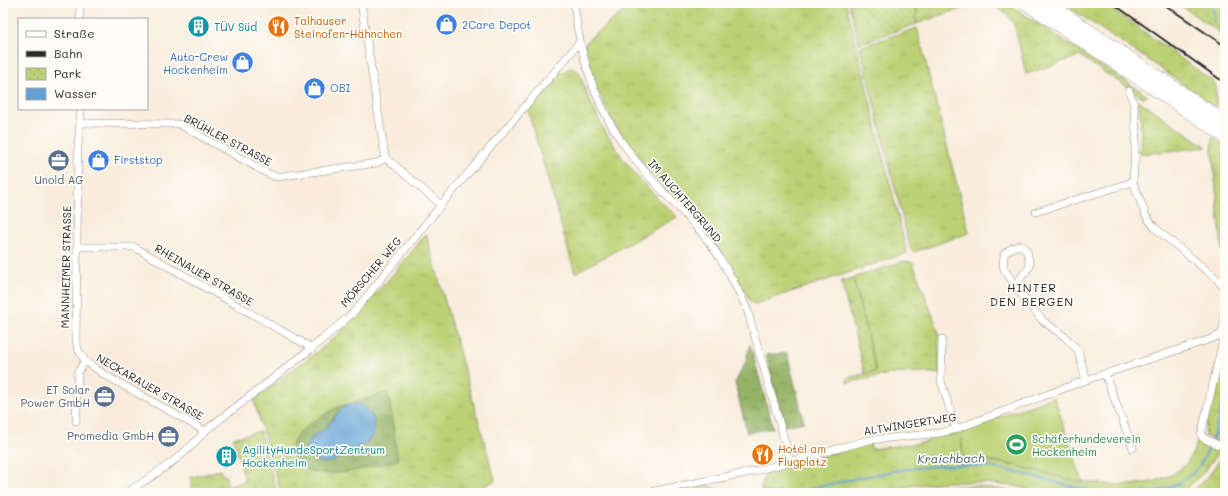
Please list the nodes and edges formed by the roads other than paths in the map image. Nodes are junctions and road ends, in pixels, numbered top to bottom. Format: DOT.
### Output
graph roads {
  1 [pos="80,3"];
  2 [pos="361,3"];
  3 [pos="574,3"];
  4 [pos="1026,3"];
  5 [pos="1047,3"];
  6 [pos="80,18"];
  7 [pos="579,43"];
  8 [pos="1129,91"];
  9 [pos="80,110"];
  10 [pos="81,123"];
  11 [pos="1221,127"];
  12 [pos="386,158"];
  13 [pos="1133,182"];
  14 [pos="441,205"];
  15 [pos="1036,212"];
  16 [pos="78,247"];
  17 [pos="1225,289"];
  18 [pos="1018,290"];
  19 [pos="1225,318"];
  20 [pos="1223,334"];
  21 [pos="942,339"];
  22 [pos="312,348"];
  23 [pos="85,362"];
  24 [pos="1105,374"];
  25 [pos="1086,380"];
  26 [pos="76,421"];
  27 [pos="956,429"];
  28 [pos="205,431"];
  29 [pos="1223,447"];
  30 [pos="1133,448"];
  31 [pos="791,462"];
  32 [pos="126,493"];
  33 [pos="644,493"];
  1 -- 6 [label="street"];
  2 -- 12 [label="street"];
  3 -- 7 [label="street, IM AUCHTERGRUND"];
  4 -- 11 [label="highway"];
  5 -- 11 [label="highway"];
  7 -- 14 [label="street, MÖRSCHER WEG"];
  7 -- 31 [label="street, IM AUCHTERGRUND"];
  8 -- 13 [label="street"];
  9 -- 10 [label="street, MANNHEIMER STRASSE"];
  10 -- 12 [label="street, BRÜHLER STRASSE"];
  10 -- 16 [label="street, MANNHEIMER STRASSE"];
  12 -- 14 [label="street"];
  13 -- 15 [label="street"];
  13 -- 17 [label="street"];
  14 -- 22 [label="street, MÖRSCHER WEG"];
  16 -- 22 [label="street, RHEINAUER STRASSE"];
  16 -- 23 [label="street, MANNHEIMER STRASSE"];
  18 -- 18 [label="street"];
  18 -- 25 [label="street"];
  19 -- 20 [label="street"];
  20 -- 24 [label="street, ALTWINGERTWEG"];
  20 -- 29 [label="street"];
  21 -- 27 [label="street"];
  22 -- 28 [label="street, MÖRSCHER WEG"];
  23 -- 26 [label="street"];
  23 -- 28 [label="street, NECKARAUER STRASSE"];
  24 -- 25 [label="street, ALTWINGERTWEG"];
  24 -- 30 [label="street"];
  25 -- 27 [label="street, ALTWINGERTWEG"];
  27 -- 31 [label="street, ALTWINGERTWEG"];
  28 -- 32 [label="street, MÖRSCHER WEG"];
  31 -- 33 [label="street, ALTWINGERTWEG"];
}
